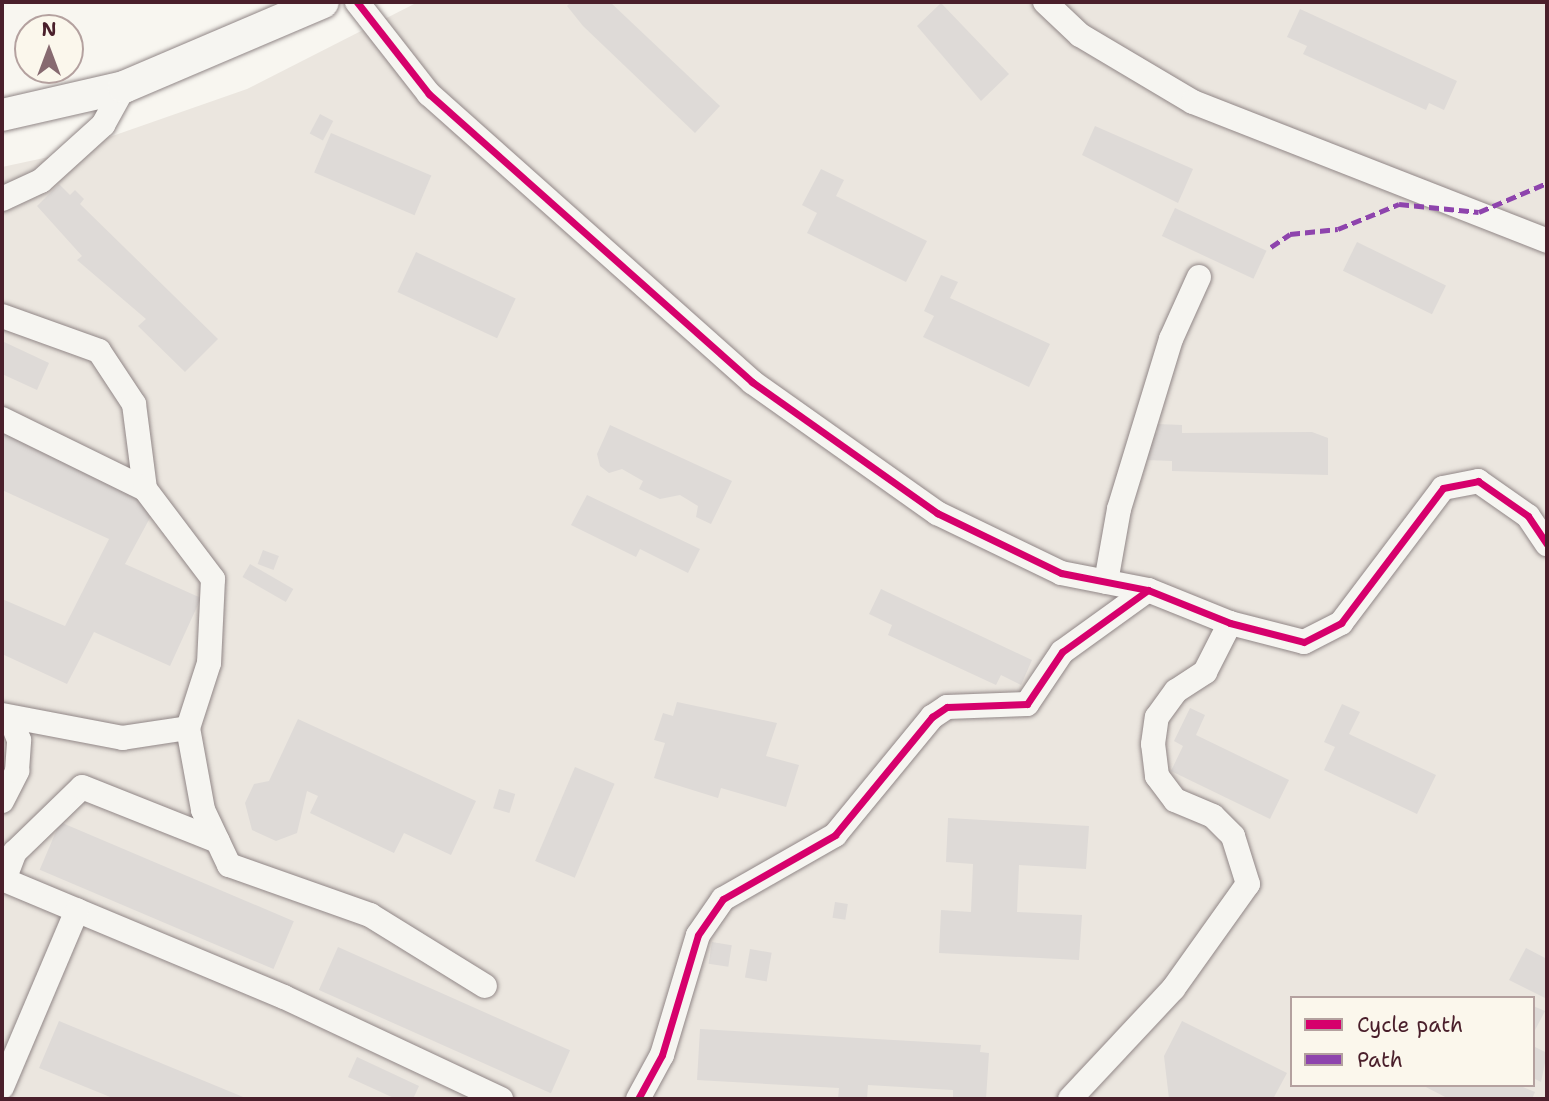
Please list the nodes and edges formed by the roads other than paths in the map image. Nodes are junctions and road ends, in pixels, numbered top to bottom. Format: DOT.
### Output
graph roads {
  1 [pos="357,2"];
  2 [pos="1045,2"];
  3 [pos="313,4"];
  4 [pos="124,87"];
  5 [pos="2,115"];
  6 [pos="2,199"];
  7 [pos="1547,241"];
  8 [pos="1199,277"];
  9 [pos="2,316"];
  10 [pos="2,419"];
  11 [pos="145,489"];
  12 [pos="1547,544"];
  13 [pos="1106,582"];
  14 [pos="1148,590"];
  15 [pos="1230,623"];
  16 [pos="6,716"];
  17 [pos="188,728"];
  18 [pos="2,801"];
  19 [pos="218,841"];
  20 [pos="3,879"];
  21 [pos="78,910"];
  22 [pos="485,986"];
  23 [pos="2,1087"];
  24 [pos="474,1094"];
  25 [pos="501,1099"];
  26 [pos="638,1099"];
  27 [pos="1070,1099"];
  1 -- 13 [label="street"];
  2 -- 7 [label="street"];
  3 -- 4 [label="street"];
  4 -- 5 [label="street"];
  4 -- 6 [label="street"];
  8 -- 13 [label="street"];
  9 -- 11 [label="street"];
  10 -- 11 [label="street"];
  11 -- 17 [label="street"];
  12 -- 15 [label="street"];
  13 -- 14 [label="street"];
  14 -- 15 [label="street"];
  14 -- 26 [label="street"];
  15 -- 27 [label="street"];
  16 -- 17 [label="street"];
  16 -- 18 [label="street"];
  17 -- 19 [label="street"];
  19 -- 20 [label="street"];
  19 -- 22 [label="street"];
  20 -- 21 [label="street"];
  21 -- 23 [label="street"];
  21 -- 24 [label="street"];
  24 -- 25 [label="street"];
}
